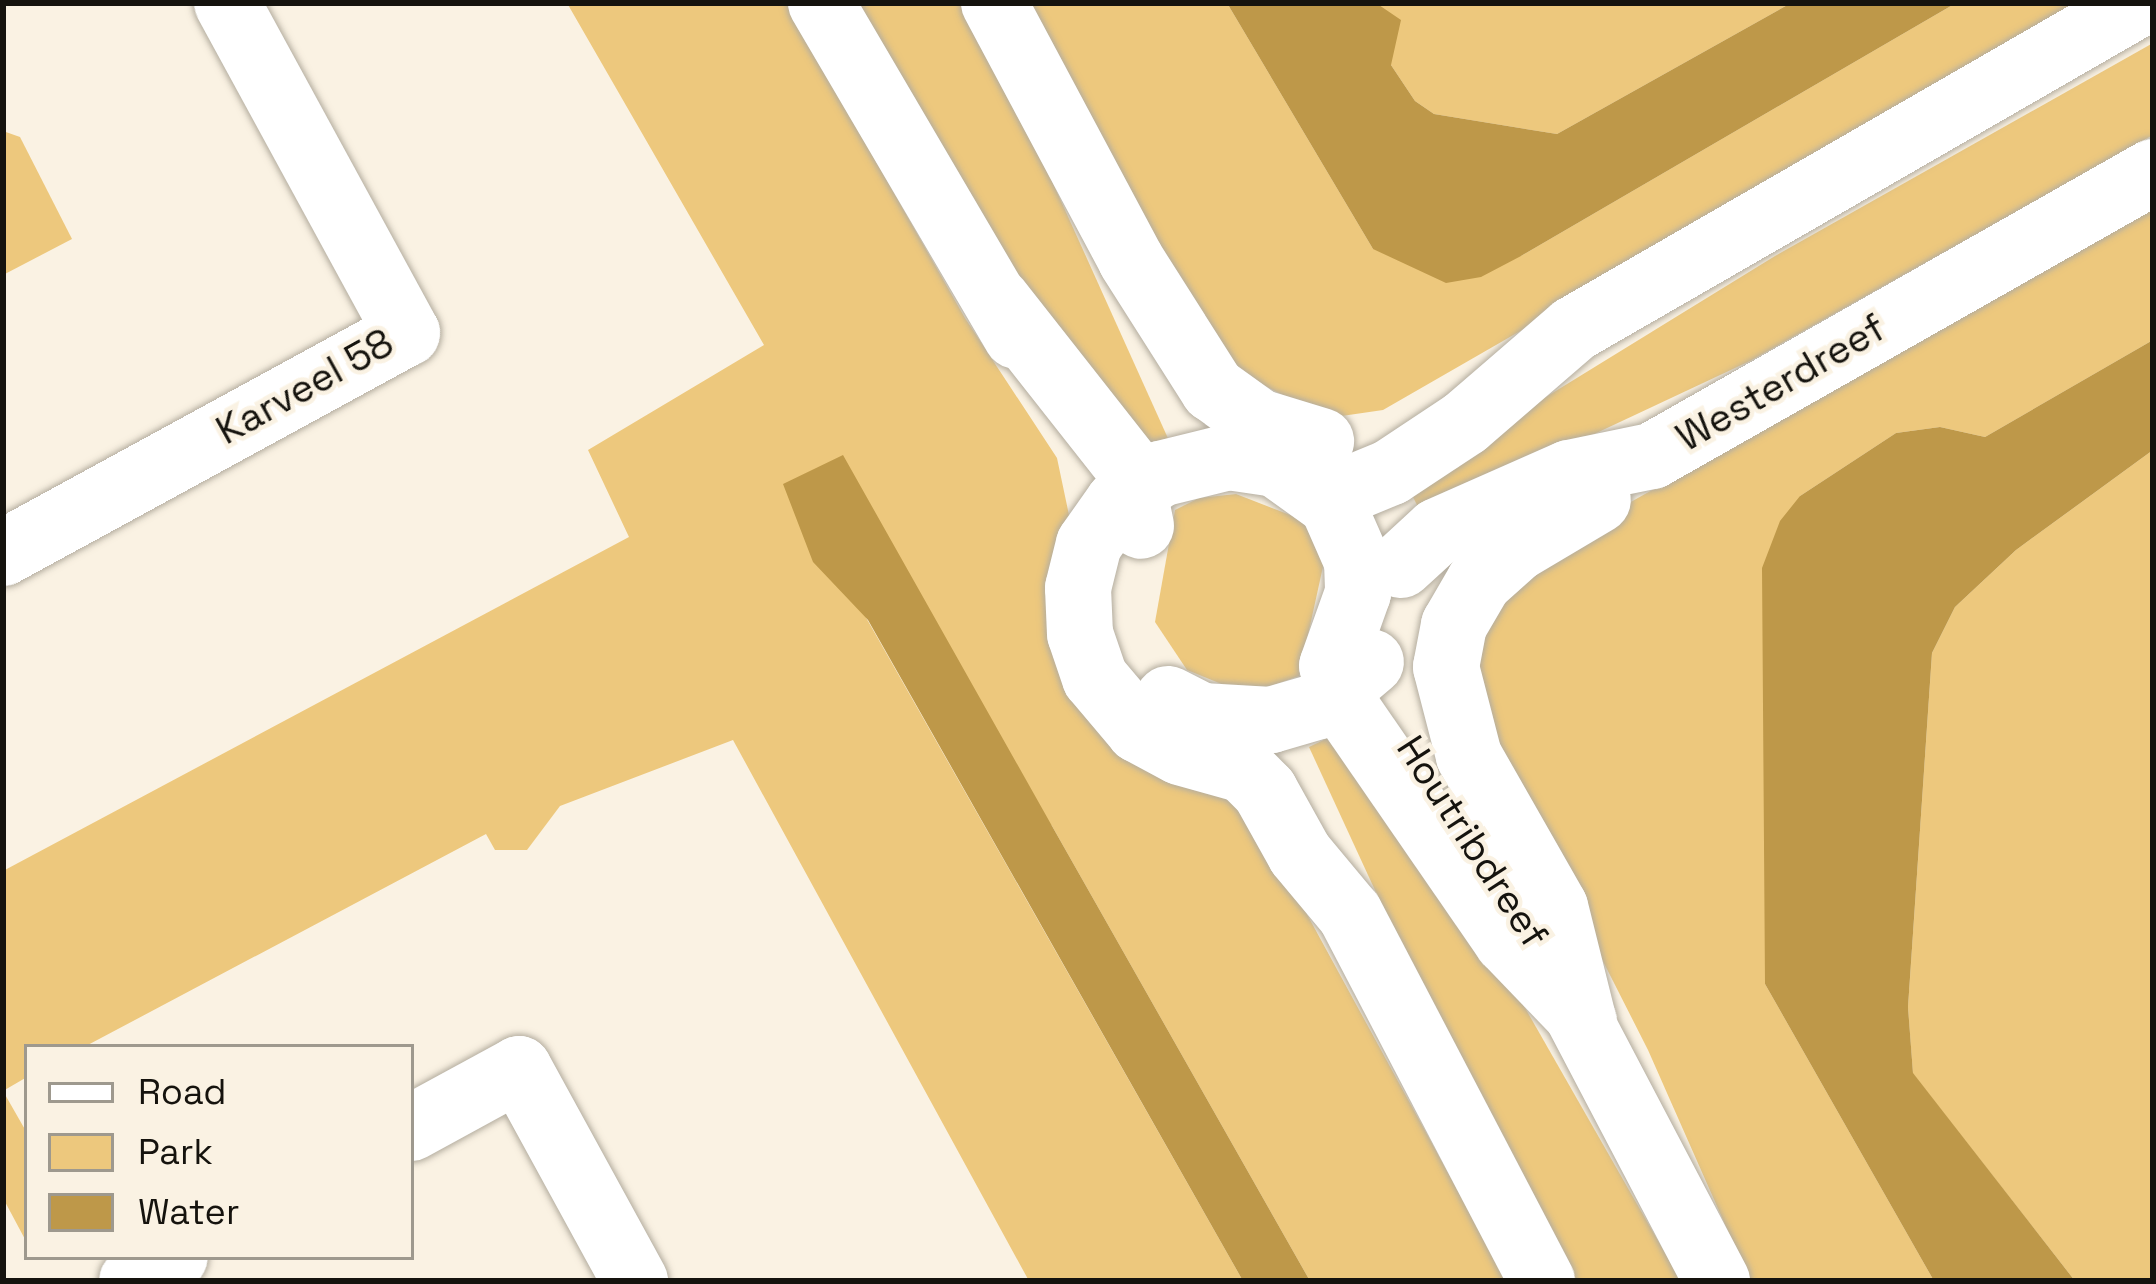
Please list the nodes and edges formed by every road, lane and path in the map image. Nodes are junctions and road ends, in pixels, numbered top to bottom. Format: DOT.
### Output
graph roads {
  1 [pos="227,3"];
  2 [pos="821,3"];
  3 [pos="994,3"];
  4 [pos="2140,3"];
  5 [pos="2153,172"];
  6 [pos="1244,440"];
  7 [pos="1652,456"];
  8 [pos="1342,474"];
  9 [pos="1119,505"];
  10 [pos="3,553"];
  11 [pos="1401,565"];
  12 [pos="1357,676"];
  13 [pos="1235,742"];
  14 [pos="1584,1021"];
  15 [pos="414,1126"];
  16 [pos="170,1260"];
  17 [pos="132,1281"];
  18 [pos="635,1281"];
  19 [pos="1543,1281"];
  20 [pos="1718,1281"];
  1 -- 10 [label="main road, Karveel 58"];
  2 -- 9 [label="main road"];
  3 -- 6 [label="main road"];
  4 -- 8 [label="main road"];
  5 -- 7 [label="main road, Westerdreef"];
  6 -- 8 [label="main road"];
  6 -- 9 [label="main road"];
  7 -- 11 [label="main road, Westerdreef"];
  7 -- 14 [label="main road"];
  8 -- 11 [label="main road"];
  8 -- 12 [label="main road"];
  9 -- 13 [label="main road"];
  11 -- 12 [label="main road"];
  12 -- 13 [label="main road"];
  12 -- 14 [label="main road, Houtribdreef"];
  13 -- 19 [label="main road"];
  14 -- 20 [label="main road, Houtribdreef"];
  15 -- 18 [label="main road"];
  16 -- 17 [label="main road"];
}
